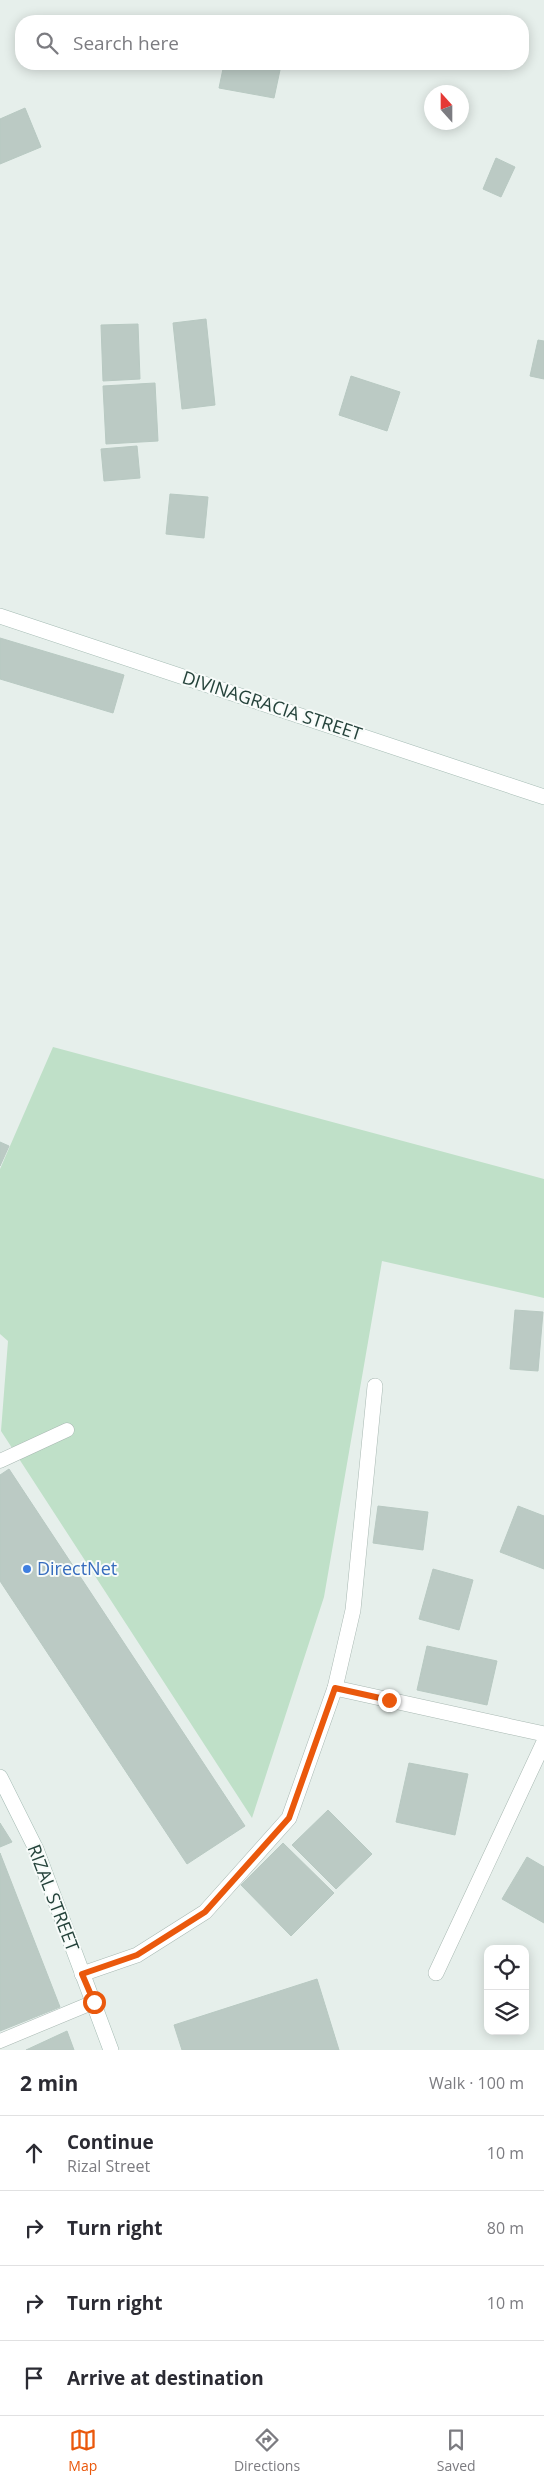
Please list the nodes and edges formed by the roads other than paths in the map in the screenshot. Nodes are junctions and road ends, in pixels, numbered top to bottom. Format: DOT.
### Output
graph roads {
  1 [pos="0,616"];
  2 [pos="544,797"];
  3 [pos="375,1386"];
  4 [pos="67,1430"];
  5 [pos="0,1461"];
  6 [pos="335,1688"];
  7 [pos="544,1734"];
  8 [pos="544,1742"];
  9 [pos="0,1777"];
  10 [pos="82,1974"];
  11 [pos="436,1974"];
  12 [pos="94,2002"];
  13 [pos="0,2041"];
  14 [pos="111,2050"];
  1 -- 2 [label="street, DIVINAGRACIA STREET"];
  3 -- 6 [label="street"];
  4 -- 5 [label="lane"];
  6 -- 7 [label="street"];
  6 -- 10 [label="street"];
  8 -- 11 [label="street"];
  9 -- 10 [label="street, RIZAL STREET"];
  10 -- 12 [label="street, RIZAL STREET"];
  12 -- 13 [label="lane"];
  12 -- 14 [label="street, RIZAL STREET"];
}
